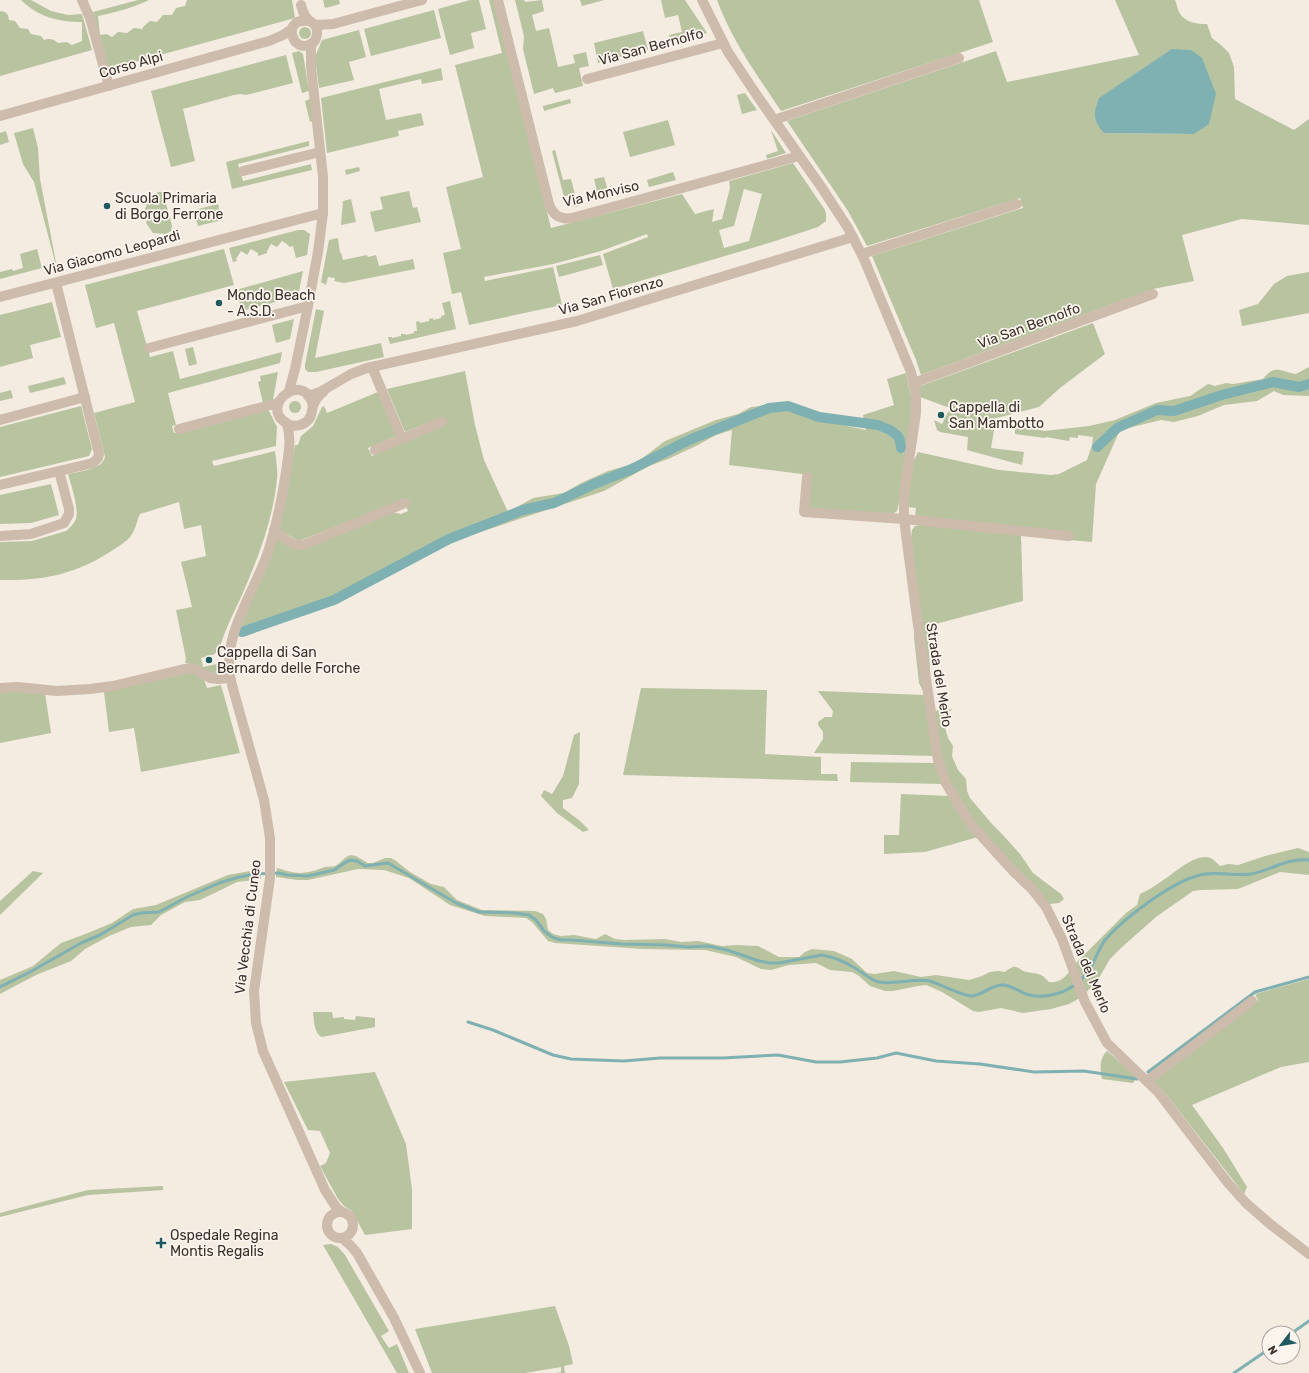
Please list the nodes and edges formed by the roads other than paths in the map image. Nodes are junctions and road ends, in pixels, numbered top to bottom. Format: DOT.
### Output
graph roads {
  1 [pos="82,0"];
  2 [pos="422,0"];
  3 [pos="498,0"];
  4 [pos="702,0"];
  5 [pos="300,3"];
  6 [pos="306,26"];
  7 [pos="269,42"];
  8 [pos="723,43"];
  9 [pos="302,44"];
  10 [pos="959,58"];
  11 [pos="587,79"];
  12 [pos="109,86"];
  13 [pos="0,116"];
  14 [pos="774,120"];
  15 [pos="320,152"];
  16 [pos="799,156"];
  17 [pos="242,172"];
  18 [pos="1017,204"];
  19 [pos="324,213"];
  20 [pos="853,237"];
  21 [pos="862,254"];
  22 [pos="56,283"];
  23 [pos="1153,294"];
  24 [pos="0,297"];
  25 [pos="308,306"];
  26 [pos="149,348"];
  27 [pos="372,367"];
  28 [pos="295,369"];
  29 [pos="914,383"];
  30 [pos="325,390"];
  31 [pos="289,391"];
  32 [pos="304,393"];
  33 [pos="85,397"];
  34 [pos="313,406"];
  35 [pos="278,407"];
  36 [pos="0,420"];
  37 [pos="442,422"];
  38 [pos="287,424"];
  39 [pos="299,425"];
  40 [pos="178,429"];
  41 [pos="402,439"];
  42 [pos="290,441"];
  43 [pos="375,450"];
  44 [pos="59,471"];
  45 [pos="807,477"];
  46 [pos="0,484"];
  47 [pos="405,503"];
  48 [pos="904,519"];
  49 [pos="274,530"];
  50 [pos="0,536"];
  51 [pos="1069,536"];
  52 [pos="230,678"];
  53 [pos="0,688"];
  54 [pos="1252,1000"];
  55 [pos="1147,1081"];
  56 [pos="325,1190"];
  57 [pos="342,1212"];
  58 [pos="330,1218"];
  59 [pos="346,1235"];
  60 [pos="1309,1254"];
  61 [pos="420,1373"];
  1 -- 12 [label="street"];
  2 -- 6 [label="street, Corso Alpi"];
  3 -- 16 [label="street, Via Monviso"];
  4 -- 8 [label="street, Via San Bernolfo"];
  5 -- 6 [label="street"];
  6 -- 7 [label="street, Corso Alpi"];
  6 -- 9 [label="street"];
  6 -- 9 [label="street"];
  7 -- 9 [label="street, Corso Alpi"];
  7 -- 12 [label="street, Corso Alpi"];
  8 -- 11 [label="street, Via San Bernolfo"];
  8 -- 14 [label="street, Via San Bernolfo"];
  9 -- 15 [label="street"];
  10 -- 14 [label="street"];
  12 -- 13 [label="street, Corso Alpi"];
  14 -- 16 [label="street, Via San Bernolfo"];
  15 -- 17 [label="street"];
  15 -- 19 [label="street"];
  16 -- 20 [label="street, Via San Bernolfo"];
  18 -- 21 [label="street"];
  19 -- 22 [label="street, Via Giacomo Leopardi"];
  19 -- 25 [label="street"];
  20 -- 21 [label="street, Via San Bernolfo"];
  20 -- 27 [label="street, Via San Fiorenzo"];
  21 -- 29 [label="street, Via San Bernolfo"];
  22 -- 24 [label="street, Via Giacomo Leopardi"];
  22 -- 33 [label="street"];
  23 -- 29 [label="street, Via San Bernolfo"];
  25 -- 26 [label="street"];
  25 -- 28 [label="street"];
  27 -- 30 [label="street, Via San Fiorenzo"];
  27 -- 41 [label="street"];
  28 -- 31 [label="street"];
  28 -- 32 [label="street"];
  29 -- 48 [label="street, Via San Bernolfo"];
  30 -- 32 [label="street, Via San Fiorenzo"];
  30 -- 34 [label="street, Via San Fiorenzo"];
  31 -- 32 [label="street"];
  31 -- 35 [label="street"];
  32 -- 34 [label="street"];
  33 -- 36 [label="street"];
  33 -- 44 [label="street"];
  34 -- 39 [label="street"];
  35 -- 38 [label="street"];
  35 -- 40 [label="street"];
  37 -- 41 [label="street"];
  38 -- 39 [label="street"];
  38 -- 42 [label="street"];
  39 -- 42 [label="street"];
  41 -- 43 [label="street"];
  42 -- 49 [label="street, Via Vecchia di Cuneo"];
  44 -- 46 [label="street"];
  44 -- 50 [label="street"];
  45 -- 48 [label="street"];
  47 -- 49 [label="street"];
  48 -- 51 [label="street"];
  48 -- 55 [label="street, Strada del Merlo"];
  49 -- 52 [label="street, Via Vecchia di Cuneo"];
  52 -- 53 [label="street"];
  52 -- 56 [label="street, Via Vecchia di Cuneo"];
  54 -- 55 [label="street"];
  55 -- 60 [label="street, Strada del Merlo"];
  56 -- 57 [label="street, Via Vecchia di Cuneo"];
  56 -- 58 [label="street, Via Vecchia di Cuneo"];
  57 -- 58 [label="street"];
  57 -- 59 [label="street, Via Vecchia di Cuneo"];
  58 -- 59 [label="street, Via Vecchia di Cuneo"];
  59 -- 61 [label="street, Via Vecchia di Cuneo"];
}
